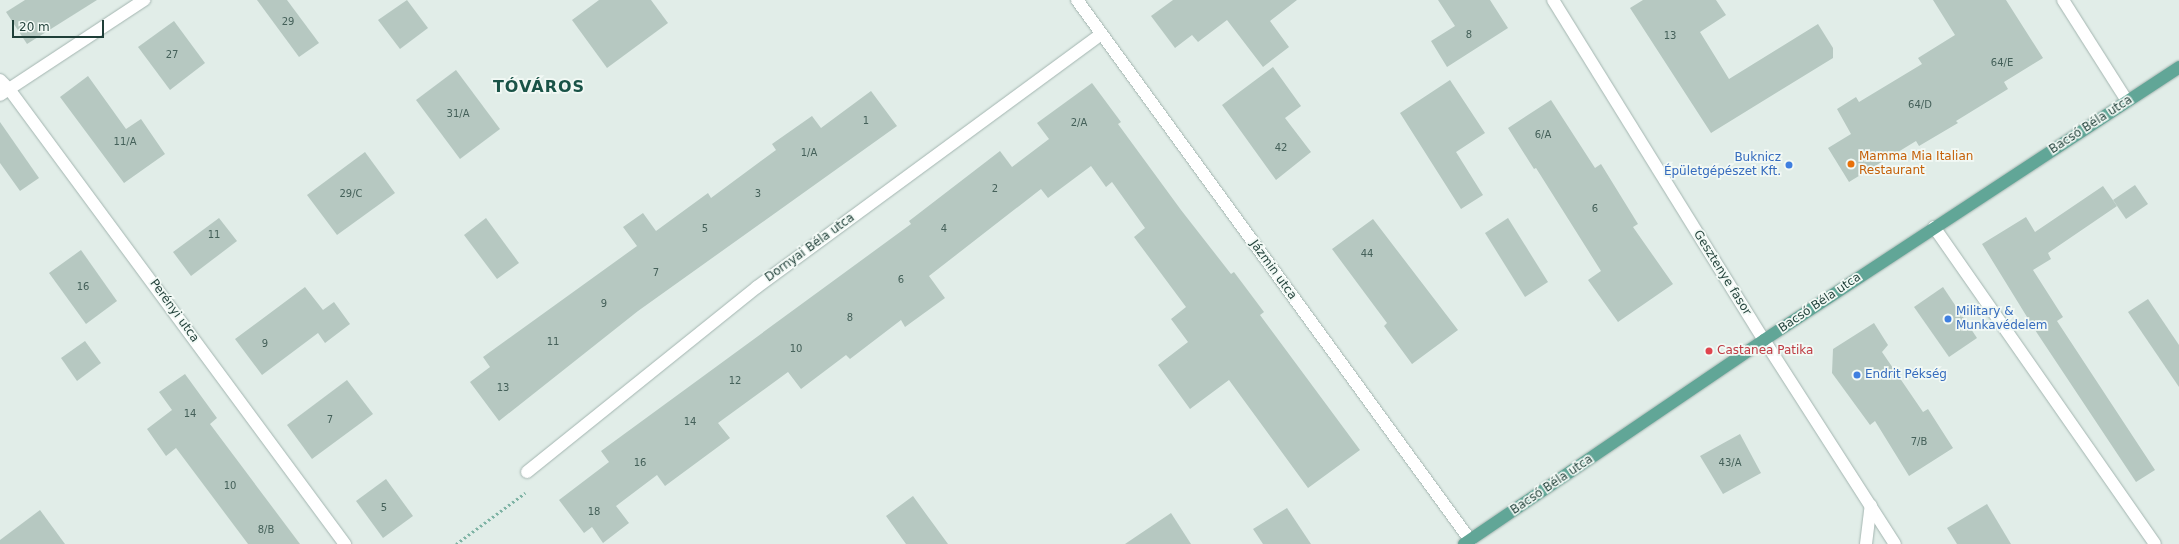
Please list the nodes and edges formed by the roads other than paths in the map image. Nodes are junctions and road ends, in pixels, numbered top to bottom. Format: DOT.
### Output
graph roads {
  1 [pos="144,0"];
  2 [pos="1076,0"];
  3 [pos="1553,0"];
  4 [pos="2063,0"];
  5 [pos="1101,34"];
  6 [pos="2179,67"];
  7 [pos="0,80"];
  8 [pos="5,92"];
  9 [pos="2127,101"];
  10 [pos="1934,227"];
  11 [pos="1764,340"];
  12 [pos="526,472"];
  13 [pos="1871,505"];
  14 [pos="1467,542"];
  15 [pos="345,544"];
  16 [pos="1866,544"];
  17 [pos="1895,544"];
  18 [pos="2155,544"];
  1 -- 8 [label="street"];
  2 -- 5 [label="street, Jázmin utca"];
  3 -- 11 [label="street, Gesztenye fasor"];
  4 -- 9 [label="street"];
  5 -- 12 [label="street, Dornyai Béla utca"];
  5 -- 14 [label="street, Jázmin utca"];
  6 -- 9 [label="main road, Bacsó Béla utca"];
  7 -- 8 [label="street, Perényi utca"];
  8 -- 15 [label="street, Perényi utca"];
  9 -- 10 [label="main road, Bacsó Béla utca"];
  10 -- 11 [label="main road, Bacsó Béla utca"];
  10 -- 18 [label="street"];
  11 -- 13 [label="street, Gesztenye fasor"];
  11 -- 14 [label="main road, Bacsó Béla utca"];
  13 -- 16 [label="street"];
  13 -- 17 [label="street, Gesztenye fasor"];
}
